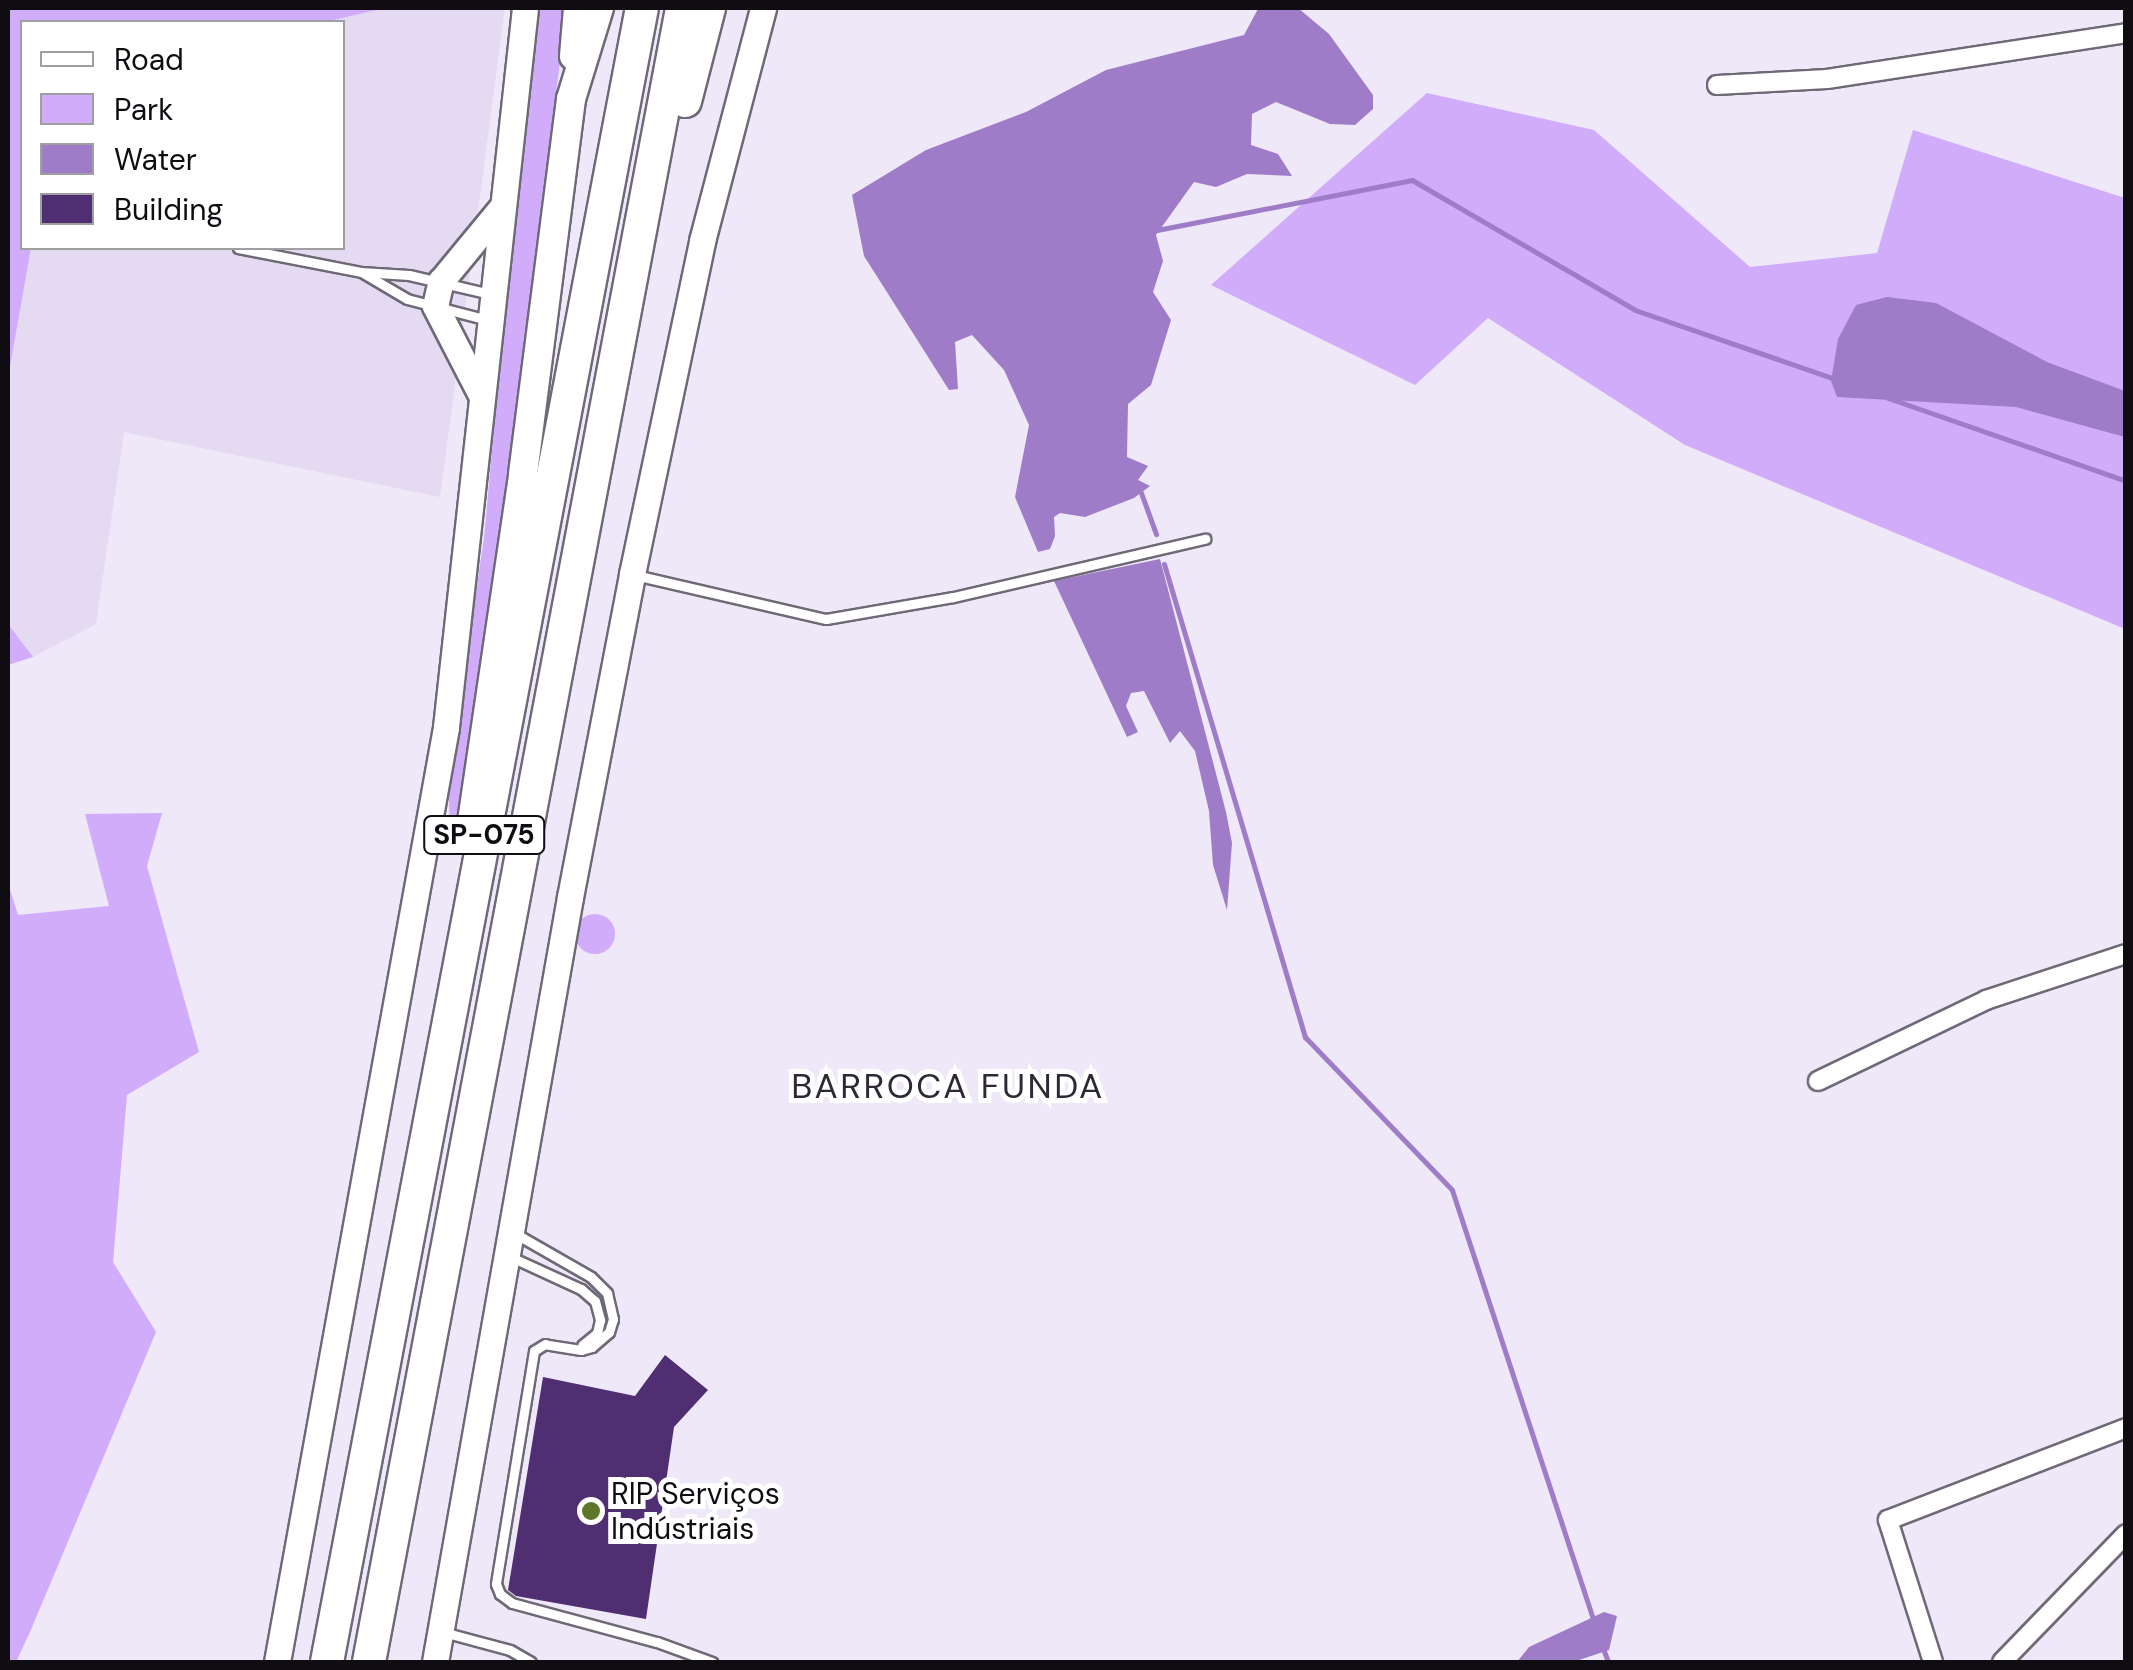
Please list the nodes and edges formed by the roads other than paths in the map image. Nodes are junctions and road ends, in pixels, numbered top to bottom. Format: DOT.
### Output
graph roads {
  1 [pos="525,8"];
  2 [pos="578,8"];
  3 [pos="599,8"];
  4 [pos="642,8"];
  5 [pos="682,8"];
  6 [pos="708,8"];
  7 [pos="763,8"];
  8 [pos="2126,34"];
  9 [pos="1716,85"];
  10 [pos="571,98"];
  11 [pos="502,206"];
  12 [pos="640,238"];
  13 [pos="248,250"];
  14 [pos="360,272"];
  15 [pos="438,294"];
  16 [pos="490,307"];
  17 [pos="480,393"];
  18 [pos="1205,538"];
  19 [pos="632,574"];
  20 [pos="467,918"];
  21 [pos="2126,954"];
  22 [pos="1818,1081"];
  23 [pos="511,1244"];
  24 [pos="574,1346"];
  25 [pos="2126,1428"];
  26 [pos="2126,1534"];
  27 [pos="440,1631"];
  28 [pos="277,1662"];
  29 [pos="328,1662"];
  30 [pos="368,1662"];
  31 [pos="435,1662"];
  32 [pos="531,1662"];
  33 [pos="712,1662"];
  34 [pos="1933,1662"];
  35 [pos="2002,1662"];
  1 -- 11 [label="main road"];
  2 -- 10 [label="main road"];
  3 -- 10 [label="main road"];
  4 -- 20 [label="highway, SP-075"];
  5 -- 12 [label="highway, SP-075"];
  6 -- 12 [label="highway"];
  7 -- 19 [label="main road"];
  8 -- 9 [label="street"];
  10 -- 20 [label="main road"];
  11 -- 15 [label="main road"];
  11 -- 16 [label="main road"];
  12 -- 30 [label="highway, SP-075"];
  13 -- 14 [label="lane"];
  14 -- 15 [label="lane"];
  14 -- 15 [label="lane"];
  15 -- 16 [label="lane"];
  15 -- 16 [label="lane"];
  15 -- 17 [label="main road"];
  16 -- 17 [label="main road"];
  17 -- 28 [label="main road"];
  18 -- 19 [label="lane"];
  19 -- 23 [label="main road"];
  20 -- 29 [label="highway, SP-075"];
  21 -- 22 [label="street"];
  23 -- 24 [label="lane"];
  23 -- 24 [label="lane"];
  23 -- 27 [label="main road"];
  24 -- 33 [label="lane"];
  25 -- 34 [label="street"];
  26 -- 35 [label="street"];
  27 -- 31 [label="main road"];
  27 -- 32 [label="lane"];
}
